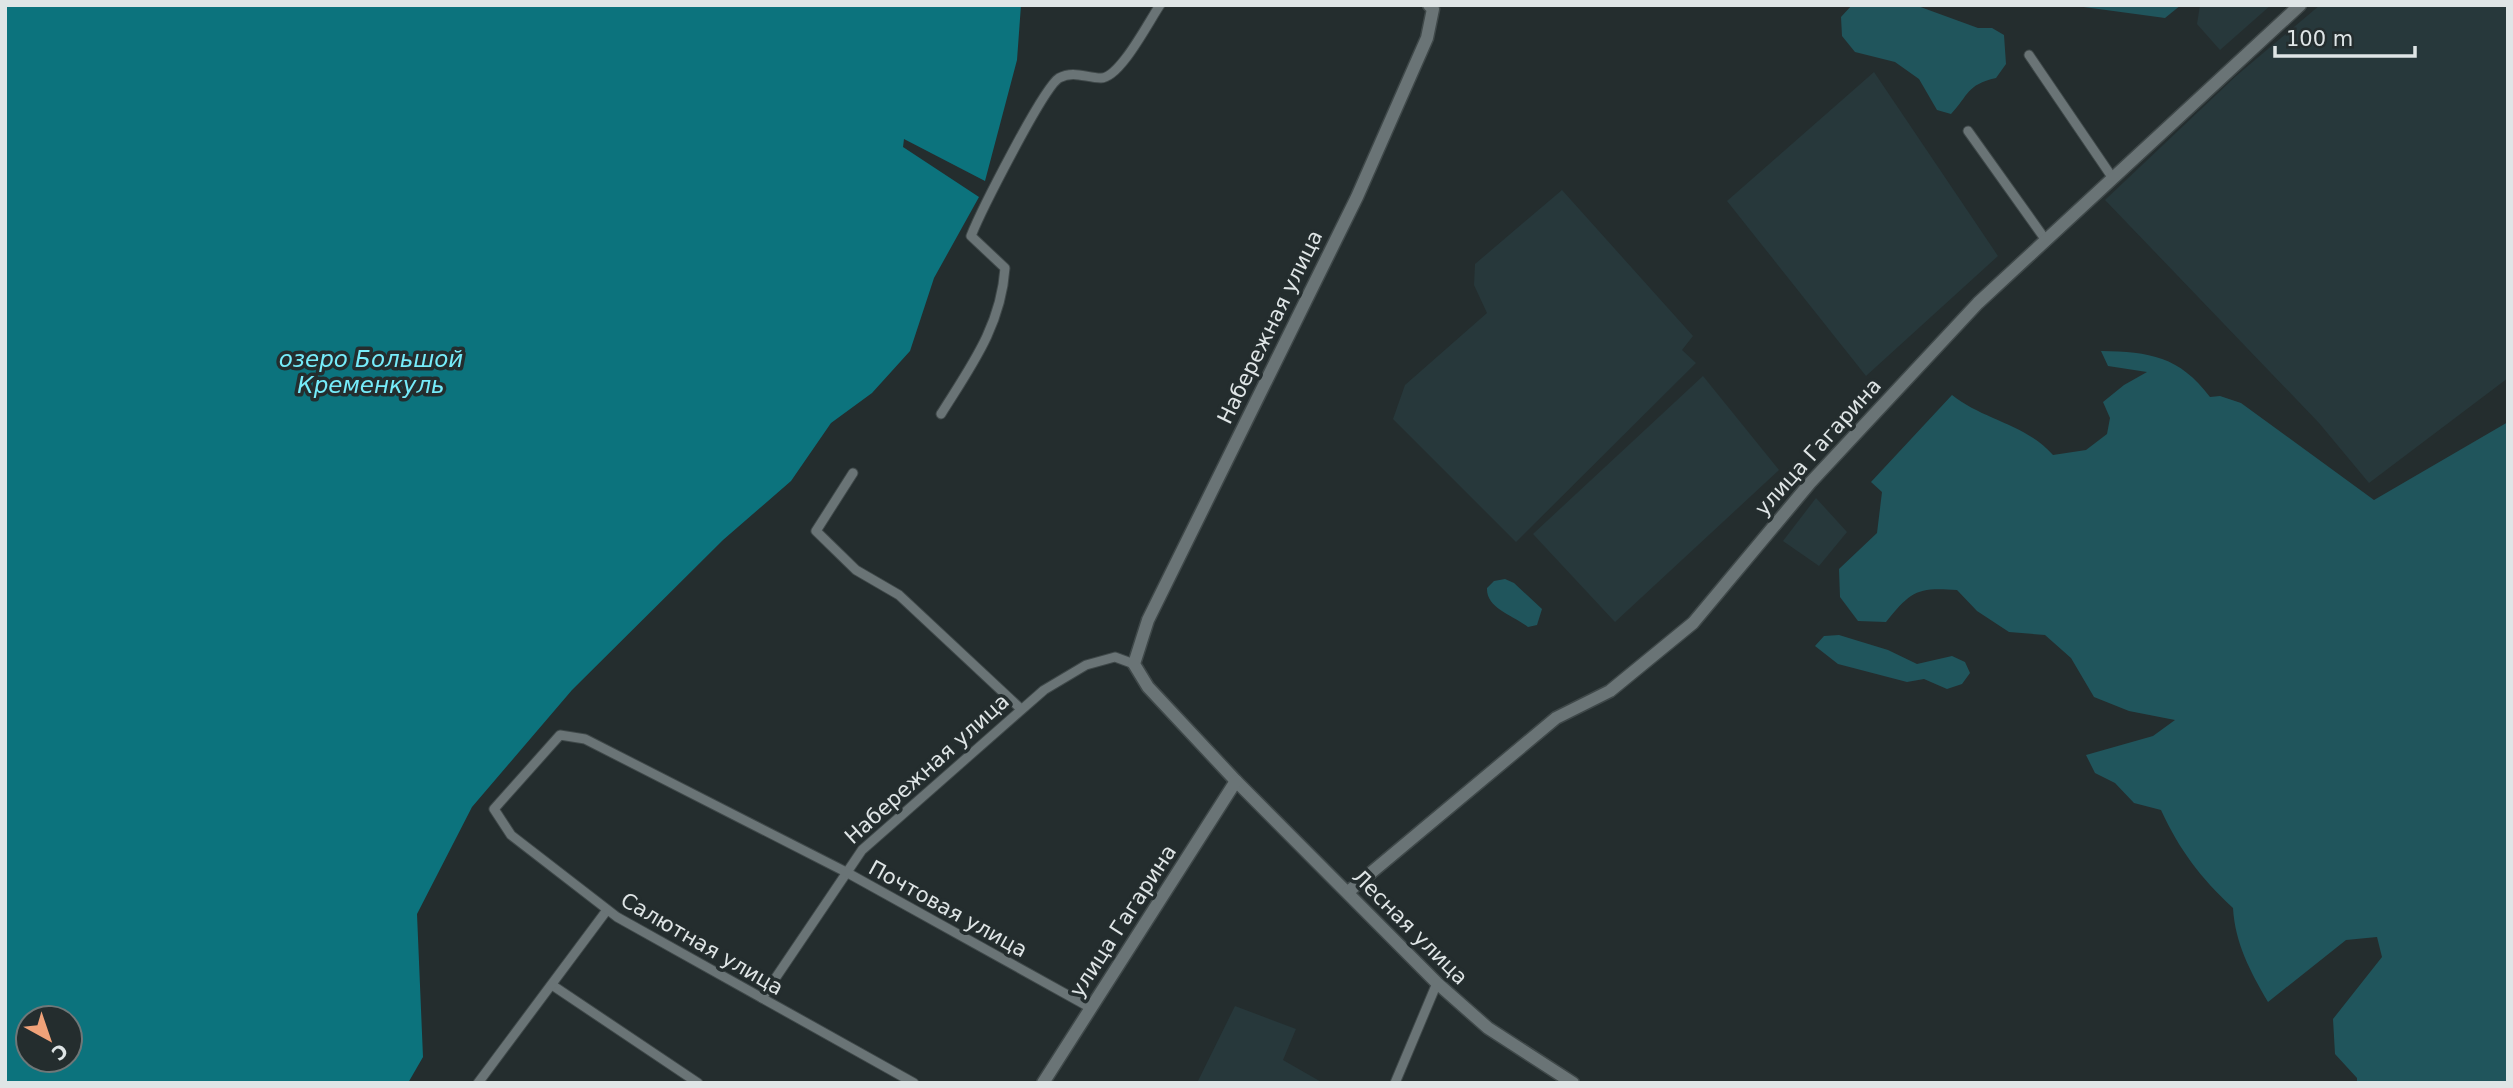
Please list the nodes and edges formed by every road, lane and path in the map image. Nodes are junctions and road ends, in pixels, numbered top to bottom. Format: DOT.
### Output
graph roads {
  1 [pos="1160,5"];
  2 [pos="2300,5"];
  3 [pos="1433,7"];
  4 [pos="2029,55"];
  5 [pos="1968,131"];
  6 [pos="2112,177"];
  7 [pos="2045,239"];
  8 [pos="941,414"];
  9 [pos="853,473"];
  10 [pos="1134,664"];
  11 [pos="1021,709"];
  12 [pos="560,735"];
  13 [pos="1236,780"];
  14 [pos="846,872"];
  15 [pos="1348,892"];
  16 [pos="607,910"];
  17 [pos="1437,983"];
  18 [pos="552,985"];
  19 [pos="762,998"];
  20 [pos="1091,1008"];
  21 [pos="478,1083"];
  22 [pos="698,1083"];
  23 [pos="914,1083"];
  24 [pos="1043,1083"];
  25 [pos="1395,1083"];
  26 [pos="1573,1083"];
  1 -- 8 [label="street"];
  2 -- 6 [label="street, улица Гагарина"];
  3 -- 10 [label="street, Набережная улица"];
  4 -- 6 [label="street"];
  5 -- 7 [label="street"];
  6 -- 7 [label="street, улица Гагарина"];
  7 -- 15 [label="street, улица Гагарина"];
  9 -- 11 [label="street"];
  10 -- 11 [label="street, Набережная улица"];
  10 -- 13 [label="street"];
  11 -- 14 [label="street, Набережная улица"];
  12 -- 14 [label="street, Почтовая улица"];
  12 -- 16 [label="street, Салютная улица"];
  13 -- 15 [label="street, Лесная улица"];
  13 -- 20 [label="street, улица Гагарина"];
  14 -- 19 [label="street, Набережная улица"];
  14 -- 20 [label="street, Почтовая улица"];
  15 -- 17 [label="street, Лесная улица"];
  16 -- 18 [label="street"];
  16 -- 19 [label="street, Салютная улица"];
  17 -- 25 [label="street"];
  17 -- 26 [label="street, Лесная улица"];
  18 -- 21 [label="street"];
  18 -- 22 [label="street"];
  19 -- 23 [label="street, Салютная улица"];
  20 -- 24 [label="street, улица Гагарина"];
}
